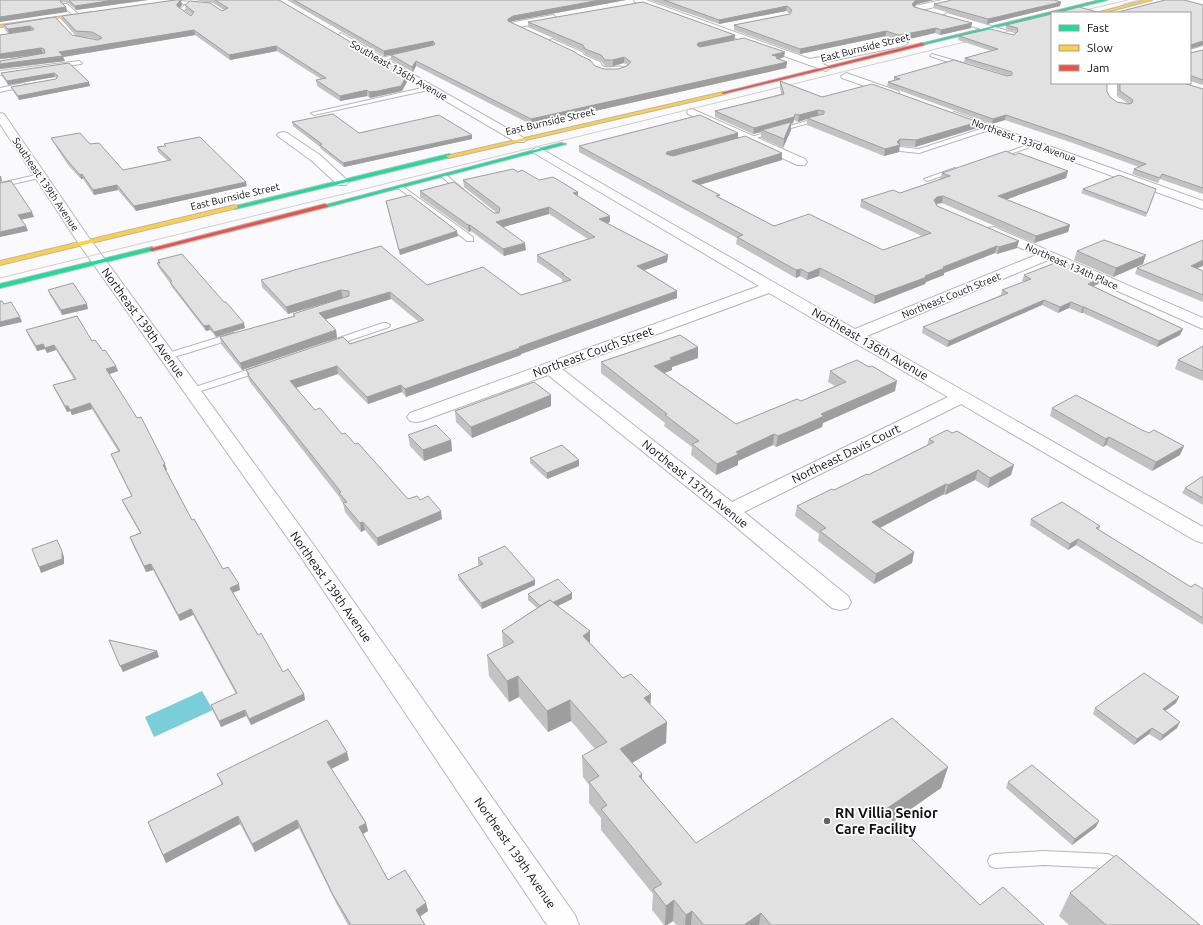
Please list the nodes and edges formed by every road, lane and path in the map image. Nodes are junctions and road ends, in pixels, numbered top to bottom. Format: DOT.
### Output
graph roads {
  1 [pos="954,0"];
  2 [pos="1105,0"];
  3 [pos="1150,0"];
  4 [pos="171,1"];
  5 [pos="641,1"];
  6 [pos="190,3"];
  7 [pos="198,4"];
  8 [pos="65,5"];
  9 [pos="628,5"];
  10 [pos="98,12"];
  11 [pos="1055,12"];
  12 [pos="1102,12"];
  13 [pos="1051,13"];
  14 [pos="76,15"];
  15 [pos="560,17"];
  16 [pos="57,18"];
  17 [pos="192,18"];
  18 [pos="0,21"];
  19 [pos="4,26"];
  20 [pos="734,26"];
  21 [pos="988,28"];
  22 [pos="719,29"];
  23 [pos="333,32"];
  24 [pos="529,32"];
  25 [pos="1015,34"];
  26 [pos="543,38"];
  27 [pos="747,39"];
  28 [pos="91,40"];
  29 [pos="991,40"];
  30 [pos="735,42"];
  31 [pos="902,43"];
  32 [pos="1203,48"];
  33 [pos="951,50"];
  34 [pos="1191,52"];
  35 [pos="409,53"];
  36 [pos="932,55"];
  37 [pos="380,58"];
  38 [pos="920,58"];
  39 [pos="810,62"];
  40 [pos="78,63"];
  41 [pos="624,68"];
  42 [pos="826,68"];
  43 [pos="972,68"];
  44 [pos="861,72"];
  45 [pos="0,73"];
  46 [pos="843,76"];
  47 [pos="1112,84"];
  48 [pos="28,85"];
  49 [pos="431,88"];
  50 [pos="0,90"];
  51 [pos="904,97"];
  52 [pos="1125,105"];
  53 [pos="707,109"];
  54 [pos="940,110"];
  55 [pos="314,113"];
  56 [pos="688,113"];
  57 [pos="0,116"];
  58 [pos="820,119"];
  59 [pos="990,128"];
  60 [pos="283,135"];
  61 [pos="749,138"];
  62 [pos="520,140"];
  63 [pos="575,142"];
  64 [pos="735,142"];
  65 [pos="1035,144"];
  66 [pos="900,149"];
  67 [pos="538,151"];
  68 [pos="990,160"];
  69 [pos="801,162"];
  70 [pos="964,168"];
  71 [pos="41,176"];
  72 [pos="444,176"];
  73 [pos="927,179"];
  74 [pos="342,182"];
  75 [pos="0,185"];
  76 [pos="400,187"];
  77 [pos="466,194"];
  78 [pos="1203,205"];
  79 [pos="984,227"];
  80 [pos="470,239"];
  81 [pos="93,252"];
  82 [pos="1048,255"];
  83 [pos="0,263"];
  84 [pos="0,286"];
  85 [pos="771,287"];
  86 [pos="1203,324"];
  87 [pos="386,325"];
  88 [pos="242,333"];
  89 [pos="855,335"];
  90 [pos="325,346"];
  91 [pos="168,356"];
  92 [pos="266,367"];
  93 [pos="550,368"];
  94 [pos="192,391"];
  95 [pos="962,397"];
  96 [pos="416,417"];
  97 [pos="730,511"];
  98 [pos="1203,536"];
  99 [pos="840,602"];
  100 [pos="995,861"];
  101 [pos="1126,876"];
  102 [pos="564,925"];
  1 -- 21 [label="street"];
  2 -- 11 [label="street, East Burnside Street"];
  3 -- 12 [label="street"];
  4 -- 6 [label="lane"];
  5 -- 9 [label="street"];
  5 -- 22 [label="street"];
  6 -- 7 [label="lane"];
  6 -- 17 [label="lane"];
  8 -- 14 [label="lane"];
  10 -- 14 [label="street"];
  13 -- 21 [label="street, East Burnside Street"];
  14 -- 16 [label="street"];
  15 -- 24 [label="street"];
  16 -- 19 [label="street"];
  16 -- 28 [label="lane"];
  18 -- 19 [label="lane"];
  20 -- 22 [label="street"];
  21 -- 25 [label="street"];
  21 -- 42 [label="street, East Burnside Street"];
  22 -- 27 [label="street"];
  23 -- 37 [label="street, Southeast 136th Avenue"];
  25 -- 29 [label="street"];
  26 -- 41 [label="street"];
  27 -- 30 [label="lane"];
  27 -- 39 [label="street"];
  31 -- 39 [label="street"];
  32 -- 34 [label="street"];
  33 -- 36 [label="street"];
  35 -- 37 [label="lane"];
  36 -- 38 [label="street"];
  36 -- 43 [label="lane"];
  37 -- 49 [label="street, Southeast 136th Avenue"];
  39 -- 42 [label="street"];
  40 -- 45 [label="lane"];
  42 -- 62 [label="street, East Burnside Street"];
  44 -- 46 [label="street, East Burnside Street"];
  46 -- 51 [label="street"];
  47 -- 52 [label="street"];
  48 -- 50 [label="lane"];
  49 -- 55 [label="lane"];
  49 -- 62 [label="street, Southeast 136th Avenue"];
  53 -- 56 [label="street"];
  54 -- 59 [label="street, Northeast 133rd Avenue"];
  56 -- 61 [label="street"];
  57 -- 71 [label="street, Southeast 139th Avenue"];
  58 -- 61 [label="lane"];
  59 -- 65 [label="street, Northeast 133rd Avenue"];
  59 -- 66 [label="lane"];
  60 -- 74 [label="street"];
  61 -- 64 [label="lane"];
  61 -- 69 [label="street"];
  62 -- 74 [label="street, East Burnside Street"];
  63 -- 67 [label="street, East Burnside Street"];
  65 -- 68 [label="lane"];
  65 -- 78 [label="street, Northeast 133rd Avenue"];
  67 -- 72 [label="street, East Burnside Street"];
  67 -- 85 [label="street, Northeast 136th Avenue"];
  70 -- 73 [label="lane"];
  71 -- 75 [label="lane"];
  71 -- 81 [label="street, Southeast 139th Avenue"];
  72 -- 76 [label="street, East Burnside Street"];
  72 -- 77 [label="lane"];
  74 -- 81 [label="street, East Burnside Street"];
  76 -- 80 [label="lane"];
  76 -- 81 [label="street, East Burnside Street"];
  79 -- 82 [label="street, Northeast 134th Place"];
  81 -- 83 [label="street, East Burnside Street"];
  81 -- 84 [label="street, East Burnside Street"];
  81 -- 91 [label="street, Northeast 139th Avenue"];
  82 -- 86 [label="street, Northeast 134th Place"];
  82 -- 89 [label="street, Northeast Couch Street"];
  85 -- 89 [label="street, Northeast 136th Avenue"];
  85 -- 93 [label="street, Northeast Couch Street"];
  87 -- 90 [label="lane"];
  88 -- 91 [label="lane"];
  89 -- 95 [label="street, Northeast 136th Avenue"];
  91 -- 94 [label="street, Northeast 139th Avenue"];
  92 -- 94 [label="lane"];
  93 -- 96 [label="street, Northeast Couch Street"];
  93 -- 97 [label="street, Northeast 137th Avenue"];
  94 -- 102 [label="street, Northeast 139th Avenue"];
  95 -- 97 [label="street, Northeast Davis Court"];
  95 -- 98 [label="street, Northeast 136th Avenue"];
  97 -- 99 [label="street, Northeast 137th Avenue"];
  100 -- 101 [label="lane"];
}
